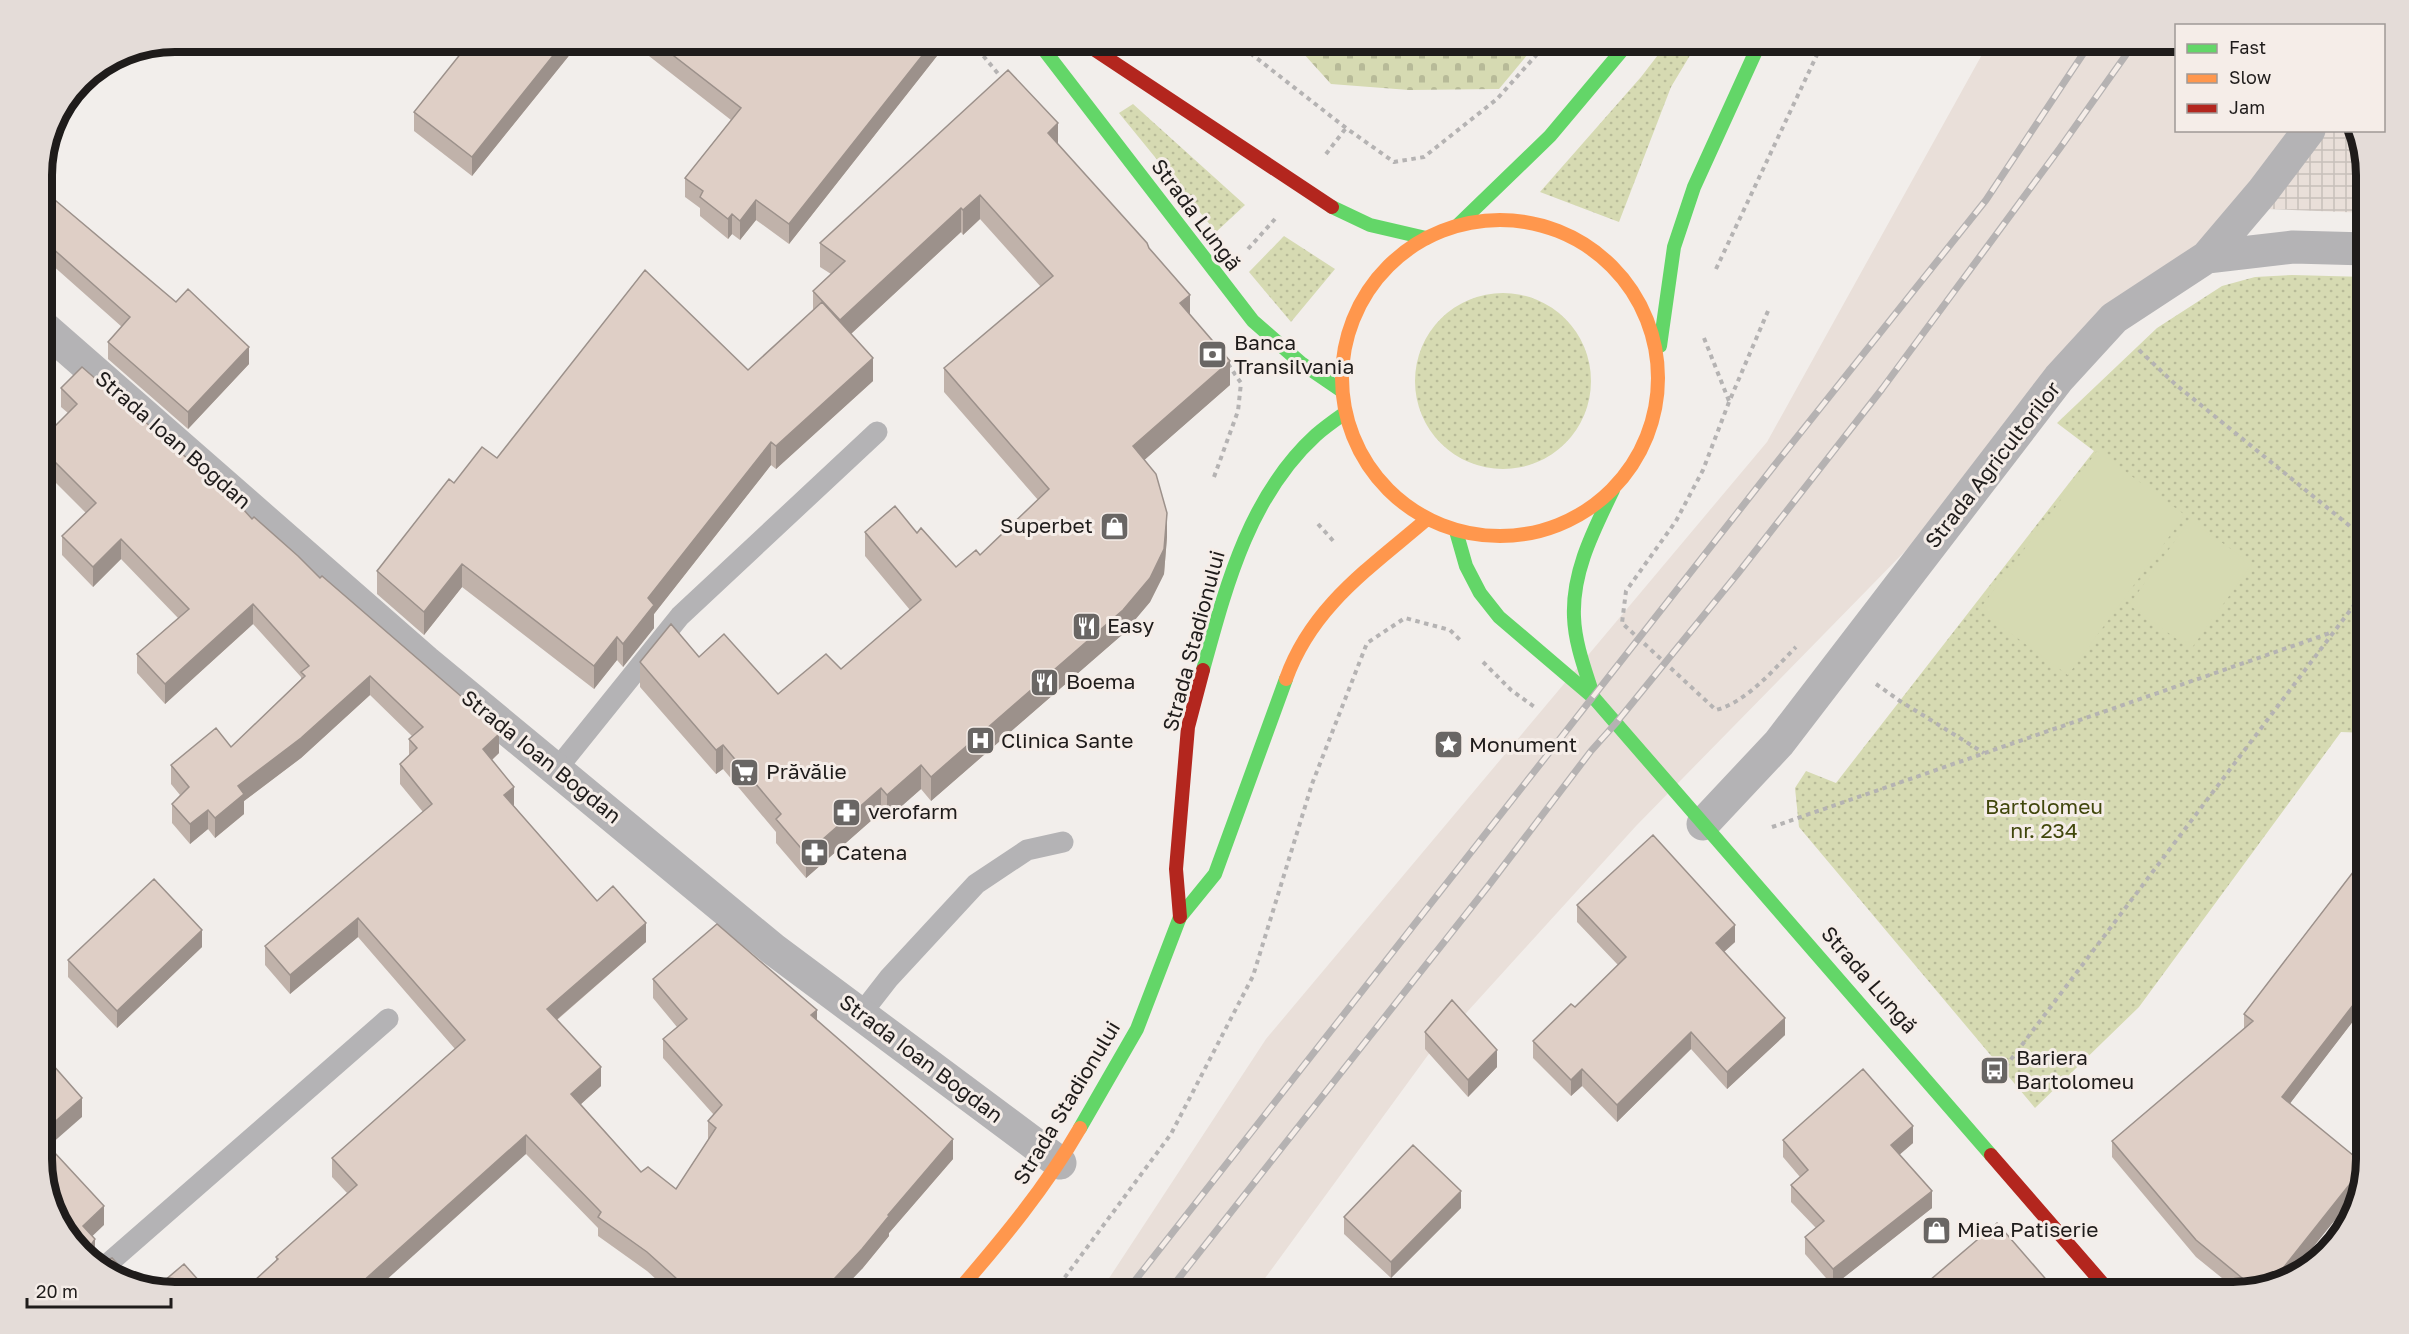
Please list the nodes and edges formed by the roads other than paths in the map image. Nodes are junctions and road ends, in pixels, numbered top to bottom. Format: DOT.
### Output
graph roads {
  1 [pos="1046,52"];
  2 [pos="1098,52"];
  3 [pos="1621,52"];
  4 [pos="1755,52"];
  5 [pos="2307,132"];
  6 [pos="1458,225"];
  7 [pos="1426,238"];
  8 [pos="2356,249"];
  9 [pos="2207,257"];
  10 [pos="53,336"];
  11 [pos="1658,359"];
  12 [pos="1342,391"];
  13 [pos="1345,413"];
  14 [pos="877,432"];
  15 [pos="1613,490"];
  16 [pos="1427,519"];
  17 [pos="1456,531"];
  18 [pos="1594,698"];
  19 [pos="556,770"];
  20 [pos="1703,824"];
  21 [pos="1063,842"];
  22 [pos="1180,916"];
  23 [pos="861,1014"];
  24 [pos="388,1019"];
  25 [pos="1060,1163"];
  26 [pos="109,1262"];
  27 [pos="966,1282"];
  28 [pos="2101,1282"];
  1 -- 12 [label="main road, Strada Lungă"];
  2 -- 7 [label="main road"];
  3 -- 6 [label="main road"];
  4 -- 11 [label="main road"];
  5 -- 9 [label="street"];
  6 -- 7 [label="main road"];
  6 -- 11 [label="main road"];
  7 -- 12 [label="main road"];
  8 -- 9 [label="street, Strada Agricultorilor"];
  9 -- 20 [label="street, Strada Agricultorilor"];
  10 -- 19 [label="street, Strada Ioan Bogdan"];
  11 -- 15 [label="main road"];
  12 -- 13 [label="main road"];
  13 -- 16 [label="main road"];
  13 -- 22 [label="main road, Strada Stadionului"];
  14 -- 19 [label="lane"];
  15 -- 17 [label="main road"];
  15 -- 18 [label="main road, Strada Lungă"];
  16 -- 17 [label="main road"];
  16 -- 22 [label="main road, Strada Stadionului"];
  17 -- 18 [label="main road, Strada Lungă"];
  18 -- 20 [label="main road, Strada Lungă"];
  19 -- 23 [label="street, Strada Ioan Bogdan"];
  20 -- 28 [label="main road, Strada Lungă"];
  21 -- 23 [label="lane"];
  22 -- 25 [label="main road, Strada Stadionului"];
  23 -- 25 [label="street, Strada Ioan Bogdan"];
  24 -- 26 [label="lane"];
  25 -- 27 [label="main road, Strada Stadionului"];
}
